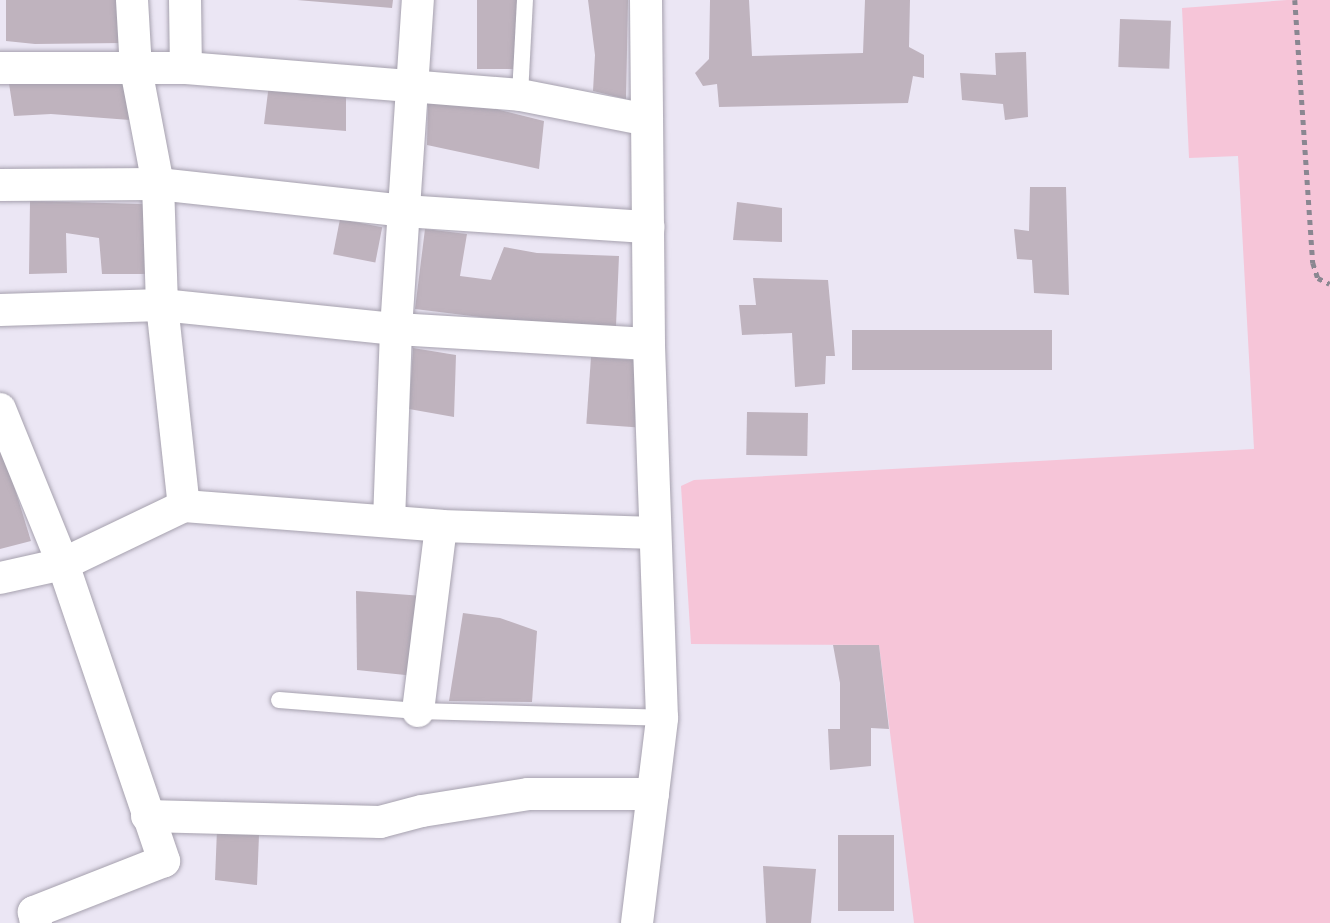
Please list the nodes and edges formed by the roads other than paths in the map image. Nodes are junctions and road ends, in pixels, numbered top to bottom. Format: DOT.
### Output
graph roads {
  1 [pos="132,0"];
  2 [pos="185,0"];
  3 [pos="418,0"];
  4 [pos="525,0"];
  5 [pos="646,0"];
  6 [pos="0,68"];
  7 [pos="186,68"];
  8 [pos="136,69"];
  9 [pos="413,87"];
  10 [pos="520,95"];
  11 [pos="647,120"];
  12 [pos="158,184"];
  13 [pos="0,185"];
  14 [pos="405,211"];
  15 [pos="648,227"];
  16 [pos="162,305"];
  17 [pos="0,310"];
  18 [pos="396,328"];
  19 [pos="649,344"];
  20 [pos="0,409"];
  21 [pos="184,506"];
  22 [pos="389,521"];
  23 [pos="441,526"];
  24 [pos="656,533"];
  25 [pos="63,564"];
  26 [pos="0,578"];
  27 [pos="279,700"];
  28 [pos="418,711"];
  29 [pos="662,718"];
  30 [pos="653,794"];
  31 [pos="146,816"];
  32 [pos="36,923"];
  33 [pos="637,923"];
  1 -- 8 [label="street"];
  2 -- 7 [label="street"];
  3 -- 9 [label="street"];
  4 -- 10 [label="lane"];
  5 -- 11 [label="street"];
  6 -- 8 [label="street"];
  7 -- 8 [label="street"];
  7 -- 9 [label="street"];
  8 -- 12 [label="street"];
  9 -- 10 [label="street"];
  9 -- 14 [label="street"];
  10 -- 11 [label="street"];
  11 -- 15 [label="street"];
  12 -- 13 [label="street"];
  12 -- 14 [label="street"];
  12 -- 16 [label="street"];
  14 -- 15 [label="street"];
  14 -- 18 [label="street"];
  15 -- 19 [label="street"];
  16 -- 17 [label="street"];
  16 -- 18 [label="street"];
  16 -- 21 [label="street"];
  18 -- 19 [label="street"];
  18 -- 22 [label="street"];
  19 -- 24 [label="street"];
  20 -- 25 [label="street"];
  21 -- 22 [label="street"];
  21 -- 25 [label="street"];
  22 -- 23 [label="street"];
  23 -- 24 [label="street"];
  23 -- 28 [label="street"];
  24 -- 29 [label="street"];
  25 -- 26 [label="street"];
  25 -- 31 [label="street"];
  27 -- 28 [label="lane"];
  28 -- 29 [label="lane"];
  29 -- 30 [label="street"];
  30 -- 31 [label="street"];
  30 -- 33 [label="street"];
  31 -- 32 [label="street"];
}
